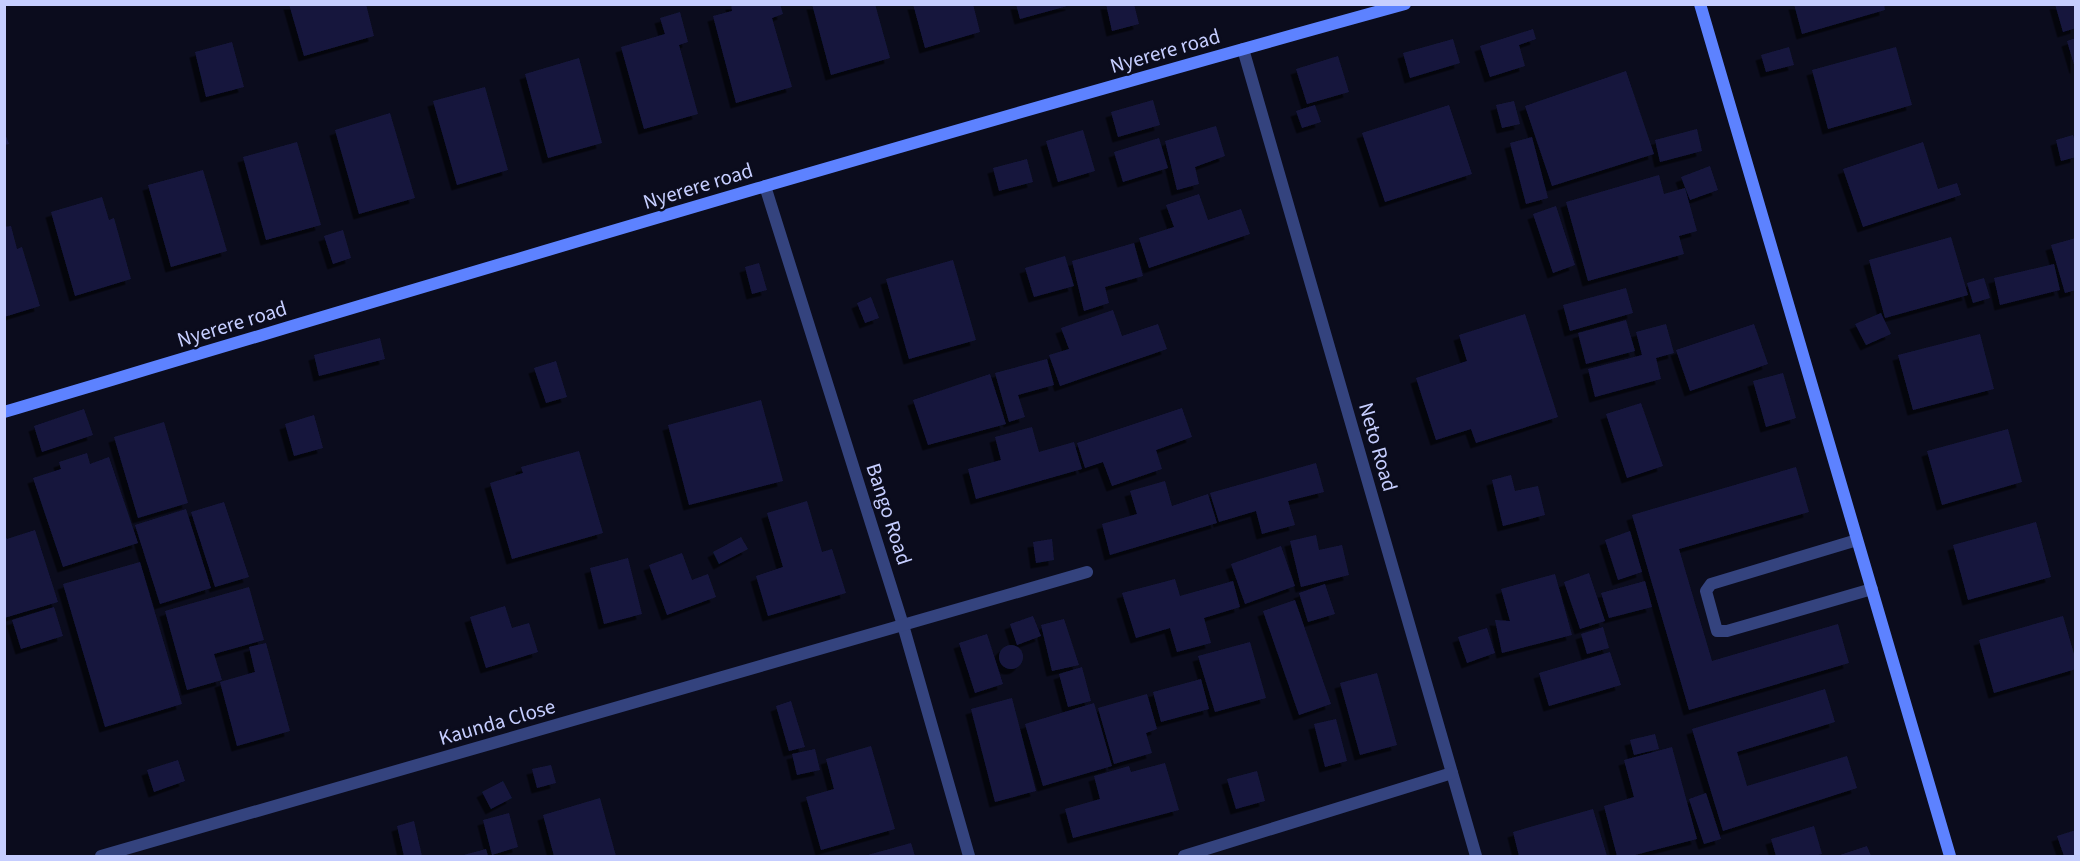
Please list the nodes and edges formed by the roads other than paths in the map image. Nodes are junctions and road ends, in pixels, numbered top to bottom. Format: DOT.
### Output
graph roads {
  1 [pos="1405,4"];
  2 [pos="1700,4"];
  3 [pos="1243,49"];
  4 [pos="765,186"];
  5 [pos="4,412"];
  6 [pos="1857,540"];
  7 [pos="1087,572"];
  8 [pos="1872,589"];
  9 [pos="903,625"];
  10 [pos="1452,773"];
  11 [pos="101,856"];
  12 [pos="969,856"];
  13 [pos="1184,856"];
  14 [pos="1476,856"];
  15 [pos="1950,856"];
  1 -- 3 [label="street, Nyerere road"];
  2 -- 6 [label="street"];
  3 -- 4 [label="street, Nyerere road"];
  3 -- 10 [label="street, Neto Road"];
  4 -- 5 [label="street, Nyerere road"];
  4 -- 9 [label="street, Bango Road"];
  6 -- 8 [label="street"];
  6 -- 8 [label="street"];
  7 -- 9 [label="street, Kaunda Close"];
  8 -- 15 [label="street"];
  9 -- 11 [label="street, Kaunda Close"];
  9 -- 12 [label="street, Bango Road"];
  10 -- 13 [label="street"];
  10 -- 14 [label="street, Neto Road"];
}
